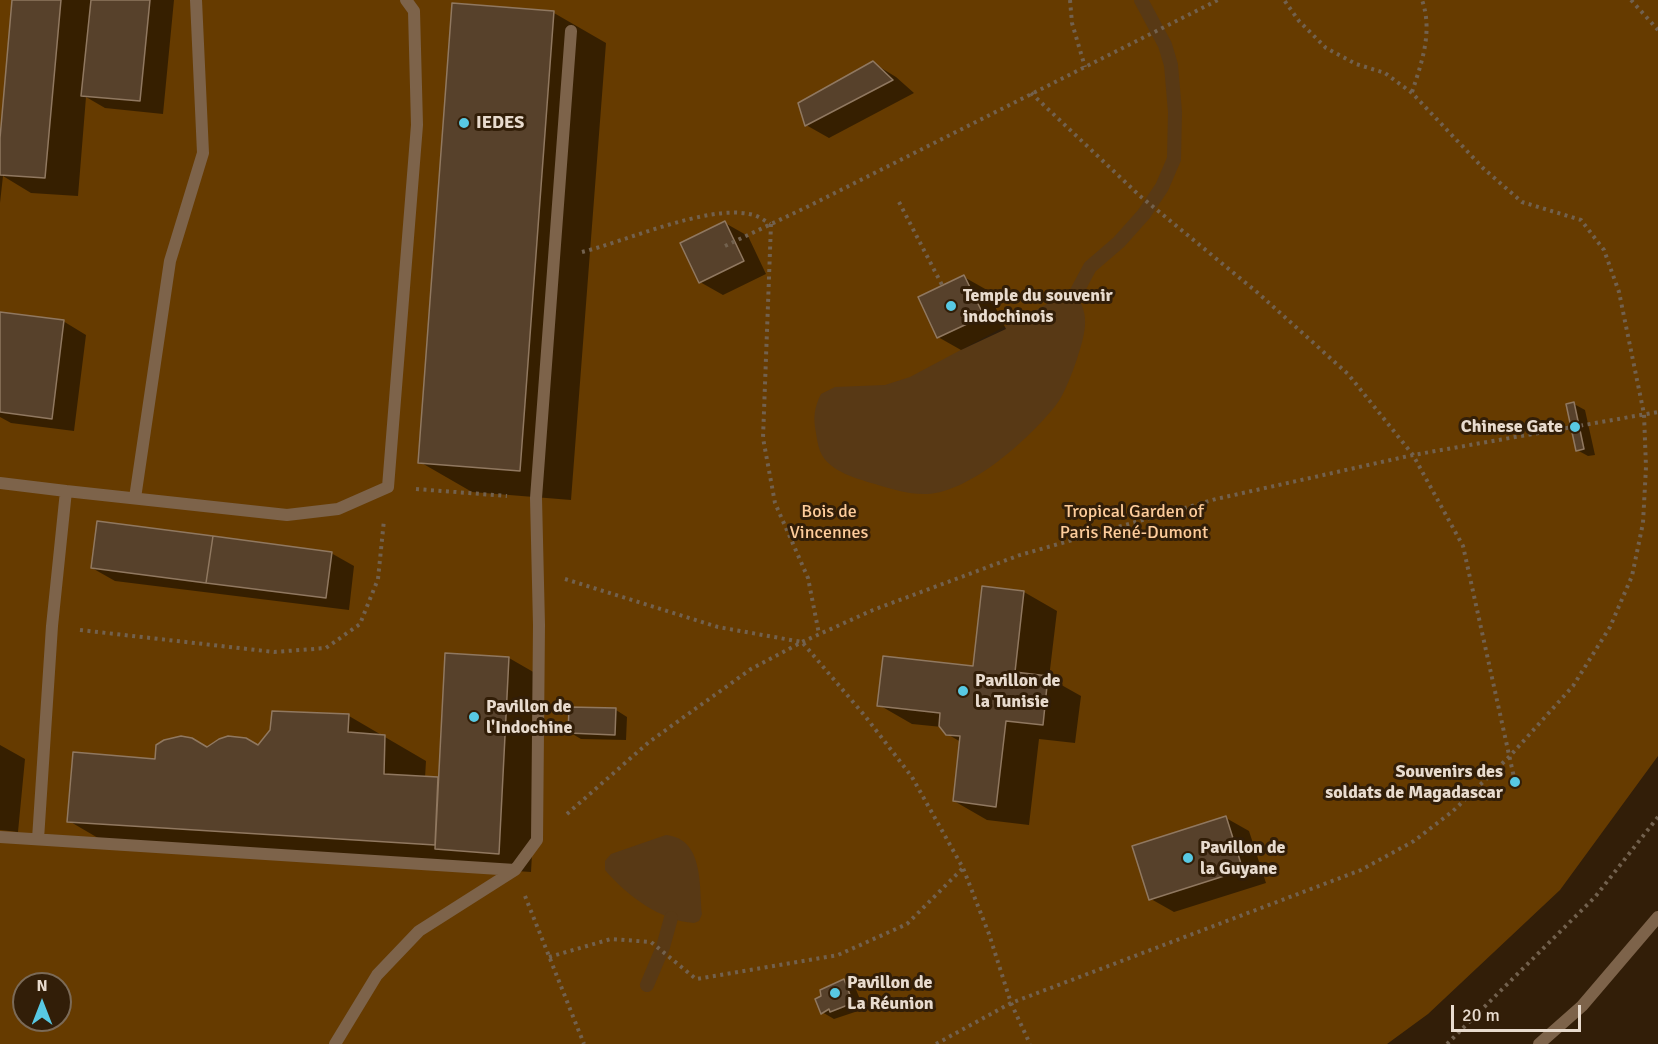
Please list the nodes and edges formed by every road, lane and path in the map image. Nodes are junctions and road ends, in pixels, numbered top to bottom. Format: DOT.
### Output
graph roads {
  1 [pos="196,0"];
  2 [pos="406,0"];
  3 [pos="1070,0"];
  4 [pos="1218,0"];
  5 [pos="1284,0"];
  6 [pos="1422,0"];
  7 [pos="1631,0"];
  8 [pos="1658,30"];
  9 [pos="571,31"];
  10 [pos="1085,66"];
  11 [pos="1031,93"];
  12 [pos="1412,93"];
  13 [pos="899,202"];
  14 [pos="771,224"];
  15 [pos="725,246"];
  16 [pos="554,255"];
  17 [pos="942,285"];
  18 [pos="1658,412"];
  19 [pos="1644,414"];
  20 [pos="1413,455"];
  21 [pos="0,483"];
  22 [pos="388,487"];
  23 [pos="66,491"];
  24 [pos="135,498"];
  25 [pos="536,498"];
  26 [pos="539,571"];
  27 [pos="52,626"];
  28 [pos="819,634"];
  29 [pos="802,642"];
  30 [pos="1510,756"];
  31 [pos="1515,782"];
  32 [pos="1658,817"];
  33 [pos="0,837"];
  34 [pos="38,839"];
  35 [pos="537,840"];
  36 [pos="963,868"];
  37 [pos="515,870"];
  38 [pos="1658,917"];
  39 [pos="549,957"];
  40 [pos="1011,1003"];
  41 [pos="335,1044"];
  42 [pos="584,1044"];
  43 [pos="936,1044"];
  44 [pos="1030,1044"];
  45 [pos="1447,1044"];
  46 [pos="1539,1044"];
  1 -- 24 [label="street"];
  2 -- 22 [label="street"];
  3 -- 10 [label="path"];
  4 -- 10 [label="path"];
  5 -- 12 [label="path"];
  6 -- 12 [label="path"];
  7 -- 8 [label="path"];
  9 -- 16 [label="street"];
  10 -- 11 [label="path"];
  11 -- 14 [label="path"];
  11 -- 20 [label="path"];
  12 -- 19 [label="path"];
  13 -- 17 [label="path"];
  14 -- 15 [label="path"];
  14 -- 16 [label="path"];
  14 -- 28 [label="path"];
  16 -- 25 [label="street"];
  18 -- 19 [label="path"];
  19 -- 20 [label="path"];
  19 -- 30 [label="path"];
  20 -- 28 [label="path"];
  20 -- 30 [label="path"];
  21 -- 23 [label="street"];
  22 -- 24 [label="street"];
  22 -- 25 [label="path"];
  22 -- 27 [label="path"];
  23 -- 24 [label="street"];
  23 -- 27 [label="street"];
  25 -- 26 [label="street"];
  26 -- 29 [label="path"];
  26 -- 35 [label="street"];
  27 -- 34 [label="street"];
  28 -- 29 [label="path"];
  29 -- 35 [label="path"];
  29 -- 36 [label="path"];
  30 -- 31 [label="path"];
  30 -- 40 [label="path"];
  32 -- 45 [label="path"];
  33 -- 34 [label="street"];
  34 -- 37 [label="street"];
  35 -- 37 [label="street"];
  36 -- 39 [label="path"];
  36 -- 40 [label="path"];
  37 -- 39 [label="path"];
  37 -- 41 [label="street"];
  38 -- 46 [label="street"];
  39 -- 42 [label="path"];
  40 -- 43 [label="path"];
  40 -- 44 [label="path"];
}
